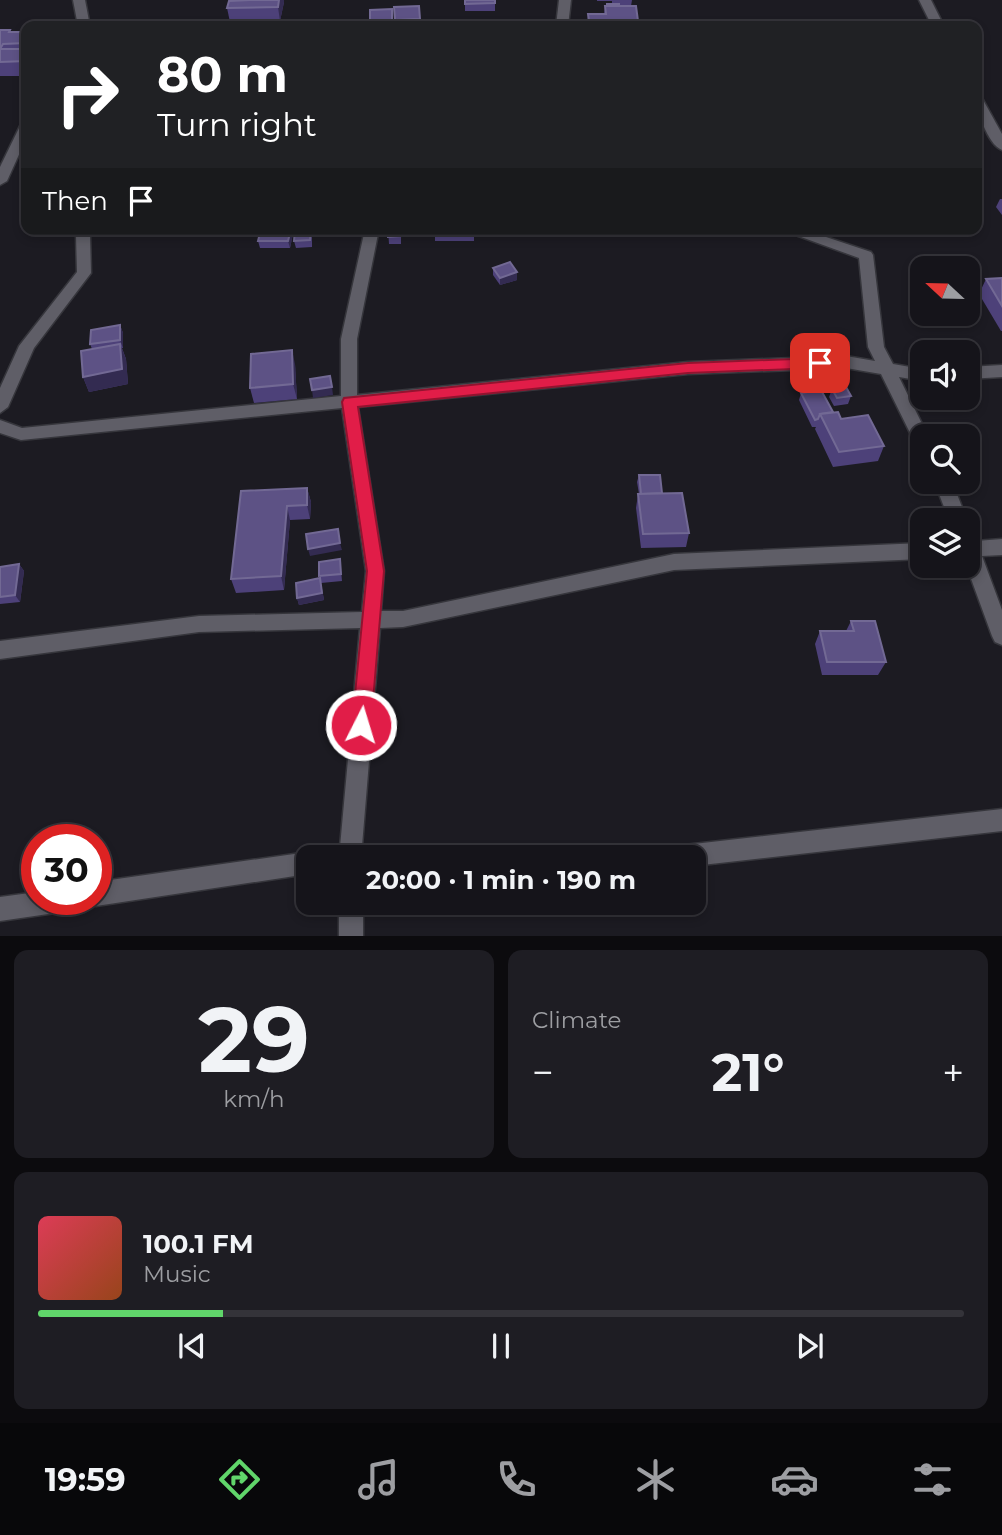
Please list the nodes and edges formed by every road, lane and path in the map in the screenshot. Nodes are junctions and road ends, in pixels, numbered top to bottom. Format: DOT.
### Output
graph roads {
  1 [pos="79,0"];
  2 [pos="565,0"];
  3 [pos="925,0"];
  4 [pos="84,21"];
  5 [pos="563,21"];
  6 [pos="936,21"];
  7 [pos="982,109"];
  8 [pos="21,137"];
  9 [pos="1002,146"];
  10 [pos="0,181"];
  11 [pos="84,235"];
  12 [pos="371,235"];
  13 [pos="804,235"];
  14 [pos="886,369"];
  15 [pos="1002,370"];
  16 [pos="980,372"];
  17 [pos="910,373"];
  18 [pos="349,402"];
  19 [pos="0,407"];
  20 [pos="914,424"];
  21 [pos="0,426"];
  22 [pos="980,547"];
  23 [pos="1002,547"];
  24 [pos="910,552"];
  25 [pos="980,578"];
  26 [pos="370,620"];
  27 [pos="1002,636"];
  28 [pos="0,650"];
  29 [pos="1002,820"];
  30 [pos="349,845"];
  31 [pos="706,854"];
  32 [pos="296,865"];
  33 [pos="112,892"];
  34 [pos="21,906"];
  35 [pos="0,909"];
  36 [pos="351,915"];
  37 [pos="351,936"];
  1 -- 4 [label="street"];
  2 -- 5 [label="street"];
  3 -- 6 [label="street"];
  7 -- 9 [label="street"];
  8 -- 10 [label="street"];
  11 -- 19 [label="street"];
  12 -- 18 [label="street"];
  13 -- 14 [label="street"];
  14 -- 17 [label="street"];
  14 -- 18 [label="street"];
  14 -- 20 [label="street"];
  15 -- 16 [label="street"];
  18 -- 21 [label="street"];
  18 -- 26 [label="street"];
  22 -- 23 [label="street"];
  24 -- 26 [label="street"];
  25 -- 27 [label="street"];
  26 -- 28 [label="street"];
  26 -- 30 [label="street"];
  29 -- 31 [label="street"];
  32 -- 33 [label="street"];
  34 -- 35 [label="street"];
  36 -- 37 [label="street"];
}
